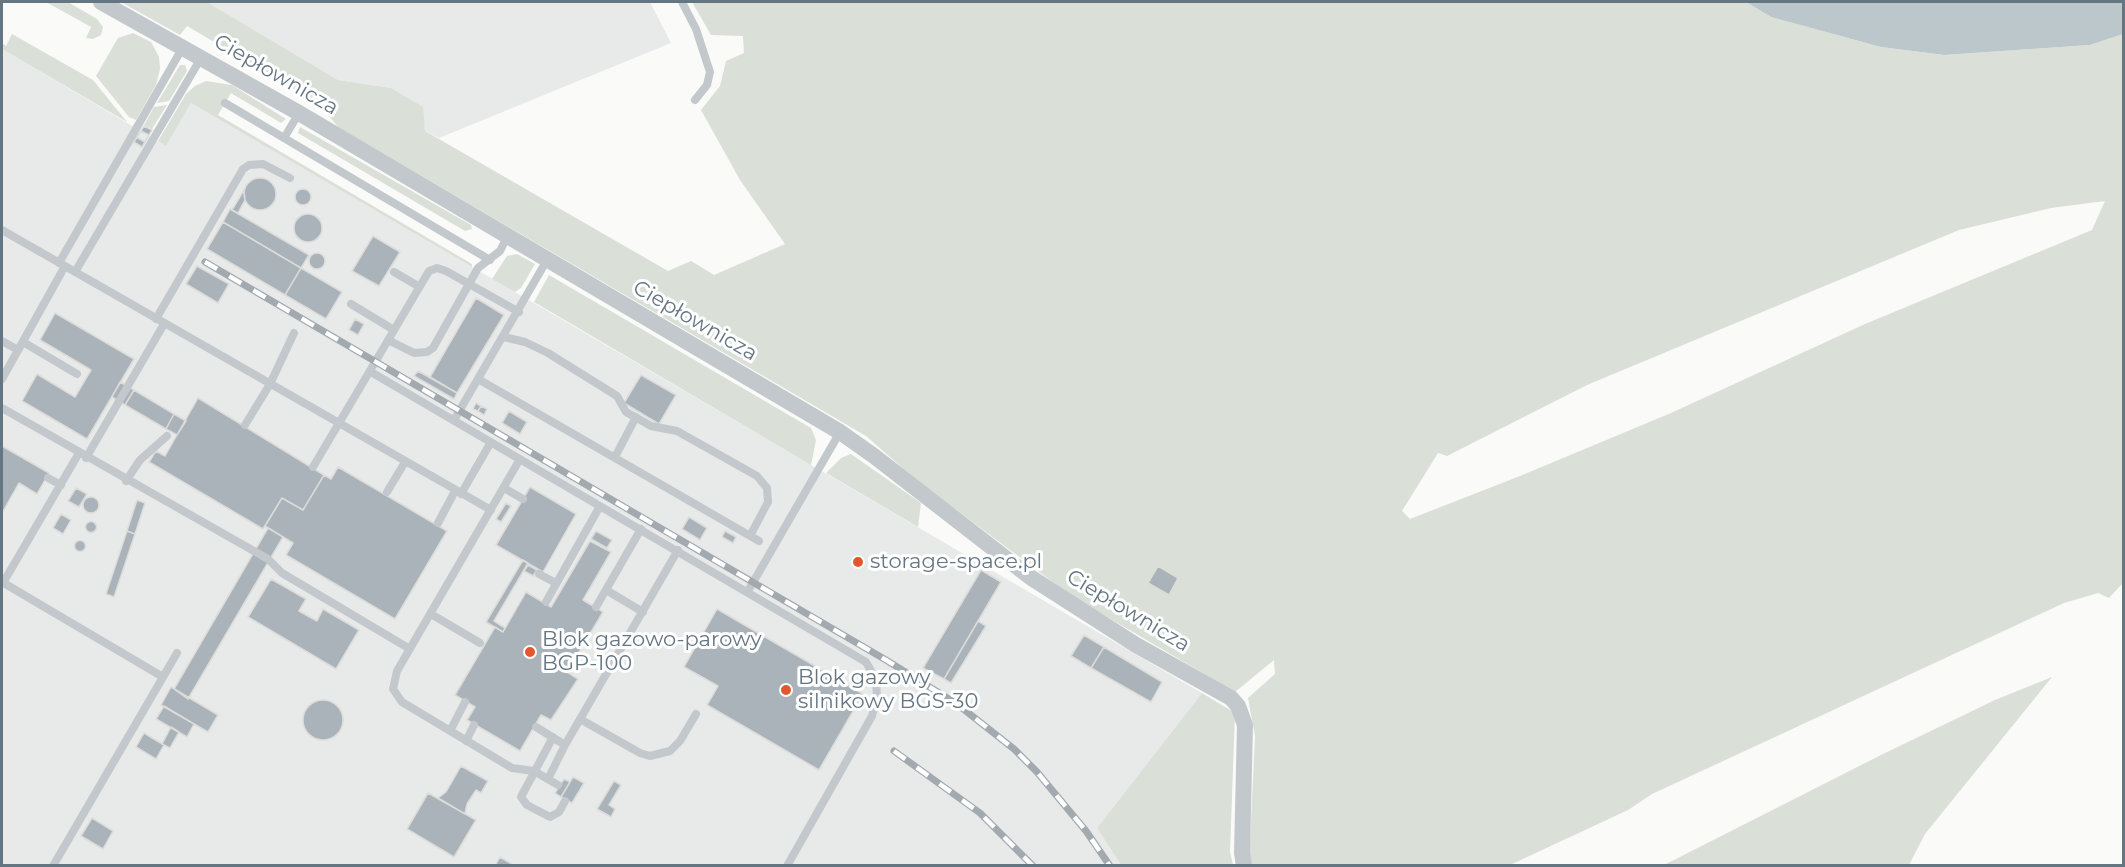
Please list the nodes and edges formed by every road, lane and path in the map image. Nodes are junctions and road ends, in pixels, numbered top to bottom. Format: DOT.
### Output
graph roads {
  1 [pos="101,2"];
  2 [pos="682,2"];
  3 [pos="183,47"];
  4 [pos="202,57"];
  5 [pos="695,100"];
  6 [pos="225,103"];
  7 [pos="298,113"];
  8 [pos="284,138"];
  9 [pos="290,178"];
  10 [pos="2,230"];
  11 [pos="507,237"];
  12 [pos="490,260"];
  13 [pos="547,260"];
  14 [pos="62,264"];
  15 [pos="75,272"];
  16 [pos="394,272"];
  17 [pos="470,284"];
  18 [pos="418,286"];
  19 [pos="351,304"];
  20 [pos="519,312"];
  21 [pos="160,322"];
  22 [pos="394,330"];
  23 [pos="294,333"];
  24 [pos="504,337"];
  25 [pos="388,339"];
  26 [pos="2,341"];
  27 [pos="20,346"];
  28 [pos="370,372"];
  29 [pos="76,374"];
  30 [pos="2,379"];
  31 [pos="478,379"];
  32 [pos="270,384"];
  33 [pos="2,408"];
  34 [pos="636,417"];
  35 [pos="454,420"];
  36 [pos="338,423"];
  37 [pos="246,425"];
  38 [pos="840,432"];
  39 [pos="167,436"];
  40 [pos="490,442"];
  41 [pos="83,455"];
  42 [pos="615,457"];
  43 [pos="520,459"];
  44 [pos="405,462"];
  45 [pos="313,467"];
  46 [pos="48,478"];
  47 [pos="126,481"];
  48 [pos="61,485"];
  49 [pos="504,488"];
  50 [pos="387,492"];
  51 [pos="458,492"];
  52 [pos="522,499"];
  53 [pos="600,506"];
  54 [pos="491,510"];
  55 [pos="438,523"];
  56 [pos="640,529"];
  57 [pos="750,536"];
  58 [pos="759,541"];
  59 [pos="678,550"];
  60 [pos="539,574"];
  61 [pos="2,583"];
  62 [pos="556,583"];
  63 [pos="606,590"];
  64 [pos="748,591"];
  65 [pos="546,602"];
  66 [pos="596,607"];
  67 [pos="644,612"];
  68 [pos="431,614"];
  69 [pos="480,643"];
  70 [pos="410,649"];
  71 [pos="177,653"];
  72 [pos="163,677"];
  73 [pos="465,702"];
  74 [pos="696,714"];
  75 [pos="580,719"];
  76 [pos="474,725"];
  77 [pos="536,727"];
  78 [pos="450,731"];
  79 [pos="553,737"];
  80 [pos="466,741"];
  81 [pos="565,745"];
  82 [pos="534,771"];
  83 [pos="548,779"];
  84 [pos="558,785"];
  85 [pos="565,801"];
  86 [pos="53,866"];
  87 [pos="787,866"];
  88 [pos="1244,866"];
  1 -- 3 [label="street, Ciepłownicza"];
  2 -- 5 [label="lane"];
  3 -- 4 [label="street, Ciepłownicza"];
  3 -- 14 [label="lane"];
  4 -- 7 [label="street, Ciepłownicza"];
  4 -- 15 [label="lane"];
  6 -- 8 [label="lane"];
  7 -- 8 [label="lane"];
  7 -- 11 [label="street, Ciepłownicza"];
  8 -- 12 [label="lane"];
  9 -- 21 [label="lane"];
  10 -- 14 [label="lane"];
  11 -- 12 [label="lane"];
  11 -- 13 [label="street, Ciepłownicza"];
  12 -- 17 [label="lane"];
  13 -- 20 [label="lane"];
  13 -- 38 [label="street, Ciepłownicza"];
  14 -- 15 [label="lane"];
  14 -- 27 [label="lane"];
  15 -- 21 [label="lane"];
  16 -- 18 [label="lane"];
  17 -- 18 [label="lane"];
  17 -- 20 [label="lane"];
  17 -- 25 [label="lane"];
  18 -- 22 [label="lane"];
  19 -- 22 [label="lane"];
  20 -- 24 [label="lane"];
  21 -- 32 [label="lane"];
  21 -- 41 [label="lane"];
  22 -- 25 [label="lane"];
  23 -- 32 [label="lane"];
  24 -- 31 [label="lane"];
  24 -- 34 [label="lane"];
  25 -- 28 [label="lane"];
  26 -- 27 [label="lane"];
  27 -- 29 [label="lane"];
  27 -- 30 [label="lane"];
  28 -- 35 [label="lane"];
  28 -- 36 [label="lane"];
  31 -- 35 [label="lane"];
  31 -- 42 [label="lane"];
  32 -- 36 [label="lane"];
  32 -- 37 [label="lane"];
  33 -- 41 [label="lane"];
  34 -- 42 [label="lane"];
  34 -- 57 [label="lane"];
  35 -- 40 [label="lane"];
  36 -- 44 [label="lane"];
  36 -- 45 [label="lane"];
  38 -- 64 [label="lane"];
  38 -- 88 [label="street, Ciepłownicza"];
  39 -- 47 [label="lane"];
  40 -- 43 [label="lane"];
  40 -- 51 [label="lane"];
  41 -- 47 [label="lane"];
  41 -- 48 [label="lane"];
  42 -- 57 [label="lane"];
  43 -- 49 [label="lane"];
  43 -- 53 [label="lane"];
  44 -- 50 [label="lane"];
  44 -- 51 [label="lane"];
  46 -- 48 [label="lane"];
  47 -- 70 [label="lane"];
  48 -- 61 [label="lane"];
  49 -- 52 [label="lane"];
  49 -- 54 [label="lane"];
  51 -- 54 [label="lane"];
  51 -- 55 [label="lane"];
  53 -- 56 [label="lane"];
  53 -- 62 [label="lane"];
  54 -- 68 [label="lane"];
  56 -- 59 [label="lane"];
  56 -- 63 [label="lane"];
  57 -- 58 [label="lane"];
  59 -- 64 [label="lane"];
  59 -- 67 [label="lane"];
  60 -- 62 [label="lane"];
  61 -- 72 [label="lane"];
  62 -- 65 [label="lane"];
  63 -- 66 [label="lane"];
  63 -- 67 [label="lane"];
  64 -- 87 [label="lane"];
  67 -- 75 [label="lane"];
  68 -- 69 [label="lane"];
  68 -- 70 [label="lane"];
  70 -- 78 [label="lane"];
  71 -- 72 [label="lane"];
  72 -- 86 [label="lane"];
  73 -- 78 [label="lane"];
  74 -- 75 [label="lane"];
  75 -- 81 [label="lane"];
  76 -- 80 [label="lane"];
  77 -- 79 [label="lane"];
  78 -- 80 [label="lane"];
  79 -- 81 [label="lane"];
  79 -- 82 [label="lane"];
  80 -- 82 [label="lane"];
  81 -- 83 [label="lane"];
  82 -- 83 [label="lane"];
  82 -- 85 [label="lane"];
  83 -- 84 [label="lane"];
}
